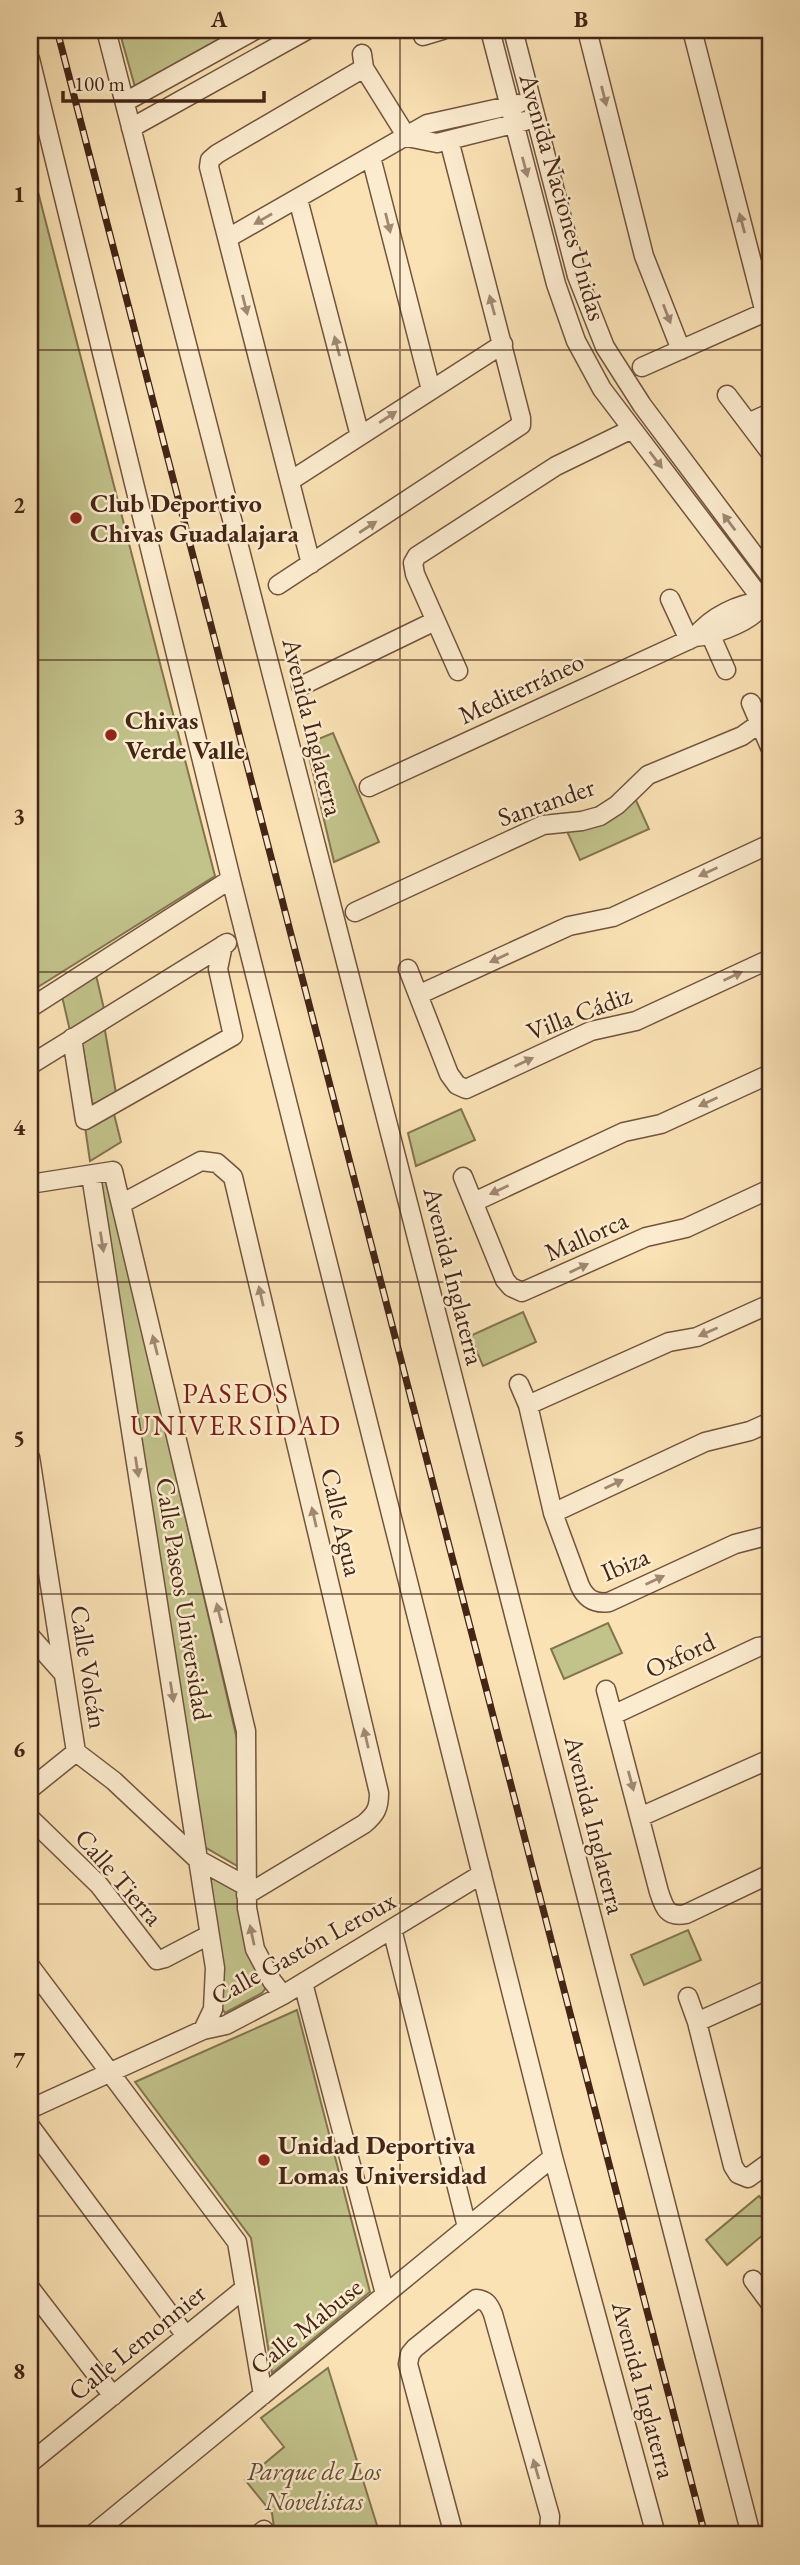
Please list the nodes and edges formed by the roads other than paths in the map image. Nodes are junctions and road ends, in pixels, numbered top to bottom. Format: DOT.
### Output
graph roads {
  1 [pos="106,30"];
  2 [pos="256,30"];
  3 [pos="443,30"];
  4 [pos="490,30"];
  5 [pos="513,30"];
  6 [pos="587,30"];
  7 [pos="692,30"];
  8 [pos="296,32"];
  9 [pos="423,36"];
  10 [pos="30,59"];
  11 [pos="532,100"];
  12 [pos="124,102"];
  13 [pos="509,106"];
  14 [pos="536,118"];
  15 [pos="514,124"];
  16 [pos="131,128"];
  17 [pos="407,137"];
  18 [pos="449,140"];
  19 [pos="371,157"];
  20 [pos="298,199"];
  21 [pos="228,239"];
  22 [pos="768,311"];
  23 [pos="503,344"];
  24 [pos="681,350"];
  25 [pos="642,367"];
  26 [pos="621,376"];
  27 [pos="603,389"];
  28 [pos="431,390"];
  29 [pos="727,395"];
  30 [pos="770,413"];
  31 [pos="748,423"];
  32 [pos="632,429"];
  33 [pos="360,436"];
  34 [pos="770,452"];
  35 [pos="290,481"];
  36 [pos="311,565"];
  37 [pos="770,576"];
  38 [pos="278,585"];
  39 [pos="670,599"];
  40 [pos="768,602"];
  41 [pos="435,621"];
  42 [pos="700,634"];
  43 [pos="726,670"];
  44 [pos="458,671"];
  45 [pos="301,686"];
  46 [pos="751,704"];
  47 [pos="762,726"];
  48 [pos="770,747"];
  49 [pos="369,787"];
  50 [pos="770,844"];
  51 [pos="231,879"];
  52 [pos="355,912"];
  53 [pos="245,933"];
  54 [pos="223,945"];
  55 [pos="770,959"];
  56 [pos="408,969"];
  57 [pos="418,995"];
  58 [pos="30,1009"];
  59 [pos="72,1038"];
  60 [pos="30,1065"];
  61 [pos="770,1074"];
  62 [pos="91,1175"];
  63 [pos="463,1177"];
  64 [pos="30,1185"];
  65 [pos="770,1189"];
  66 [pos="474,1202"];
  67 [pos="121,1204"];
  68 [pos="770,1304"];
  69 [pos="519,1384"];
  70 [pos="528,1405"];
  71 [pos="770,1422"];
  72 [pos="30,1457"];
  73 [pos="552,1513"];
  74 [pos="770,1535"];
  75 [pos="30,1636"];
  76 [pos="770,1645"];
  77 [pos="63,1674"];
  78 [pos="606,1690"];
  79 [pos="613,1715"];
  80 [pos="76,1752"];
  81 [pos="770,1759"];
  82 [pos="30,1789"];
  83 [pos="640,1817"];
  84 [pos="30,1818"];
  85 [pos="197,1859"];
  86 [pos="482,1874"];
  87 [pos="770,1874"];
  88 [pos="246,1890"];
  89 [pos="392,1929"];
  90 [pos="209,1935"];
  91 [pos="30,1966"];
  92 [pos="303,1983"];
  93 [pos="770,1989"];
  94 [pos="283,1995"];
  95 [pos="688,1997"];
  96 [pos="697,2022"];
  97 [pos="203,2030"];
  98 [pos="110,2073"];
  99 [pos="30,2109"];
  100 [pos="30,2126"];
  101 [pos="553,2157"];
  102 [pos="770,2162"];
  103 [pos="467,2227"];
  104 [pos="753,2280"];
  105 [pos="30,2288"];
  106 [pos="245,2288"];
  107 [pos="385,2294"];
  108 [pos="770,2301"];
  109 [pos="186,2336"];
  110 [pos="262,2395"];
  111 [pos="113,2396"];
  112 [pos="32,2455"];
  113 [pos="92,2535"];
  114 [pos="454,2535"];
  115 [pos="549,2535"];
  116 [pos="656,2535"];
  117 [pos="751,2535"];
  1 -- 12 [label="street, Avenida Inglaterra"];
  2 -- 12 [label="street"];
  3 -- 9 [label="street"];
  4 -- 13 [label="street, Avenida Naciones Unidas"];
  5 -- 11 [label="street, Avenida Naciones Unidas"];
  6 -- 24 [label="street, one-way"];
  22 -- 7 [label="street, one-way"];
  8 -- 16 [label="street"];
  10 -- 51 [label="street, Avenida Inglaterra"];
  11 -- 13 [label="street"];
  11 -- 14 [label="street, Avenida Naciones Unidas"];
  12 -- 16 [label="street, Avenida Inglaterra"];
  13 -- 15 [label="street, Avenida Naciones Unidas"];
  13 -- 17 [label="street"];
  14 -- 15 [label="street"];
  14 -- 26 [label="street, Avenida Naciones Unidas"];
  15 -- 18 [label="street"];
  15 -- 27 [label="street, Avenida Naciones Unidas, one-way"];
  16 -- 117 [label="street, Avenida Inglaterra"];
  17 -- 18 [label="street"];
  17 -- 19 [label="street"];
  17 -- 21 [label="street"];
  23 -- 18 [label="street, one-way"];
  19 -- 20 [label="street"];
  19 -- 28 [label="street, one-way"];
  20 -- 21 [label="street, one-way"];
  33 -- 20 [label="street, one-way"];
  21 -- 35 [label="street, one-way"];
  22 -- 24 [label="street"];
  23 -- 28 [label="street"];
  36 -- 23 [label="street, one-way"];
  24 -- 25 [label="street"];
  26 -- 27 [label="street"];
  37 -- 26 [label="street, Avenida Naciones Unidas, one-way"];
  27 -- 32 [label="street, Avenida Naciones Unidas"];
  33 -- 28 [label="street, one-way"];
  29 -- 31 [label="street"];
  30 -- 31 [label="street"];
  31 -- 34 [label="street"];
  32 -- 40 [label="street, Avenida Naciones Unidas, one-way"];
  32 -- 41 [label="street"];
  33 -- 35 [label="street"];
  35 -- 36 [label="street"];
  36 -- 38 [label="street"];
  39 -- 42 [label="street"];
  40 -- 42 [label="street, Mediterráneo"];
  41 -- 44 [label="street"];
  41 -- 45 [label="street"];
  42 -- 43 [label="street"];
  42 -- 49 [label="street, Mediterráneo"];
  46 -- 47 [label="street"];
  47 -- 48 [label="street"];
  47 -- 52 [label="street, Santander"];
  50 -- 57 [label="street, one-way"];
  51 -- 53 [label="street, Avenida Inglaterra"];
  51 -- 58 [label="street"];
  53 -- 54 [label="street"];
  53 -- 86 [label="street, Avenida Inglaterra"];
  54 -- 59 [label="street"];
  54 -- 59 [label="street"];
  57 -- 55 [label="street, Villa Cádiz, one-way"];
  56 -- 57 [label="street, Villa Cádiz"];
  59 -- 60 [label="street"];
  61 -- 66 [label="street, one-way"];
  62 -- 64 [label="street"];
  62 -- 67 [label="street, Calle Paseos Universidad"];
  62 -- 85 [label="street, Calle Paseos Universidad, one-way"];
  63 -- 66 [label="street, Mallorca"];
  66 -- 65 [label="street, Mallorca, one-way"];
  88 -- 67 [label="street, Calle Paseos Universidad, one-way"];
  88 -- 67 [label="street, Calle Agua, one-way"];
  68 -- 70 [label="street, one-way"];
  69 -- 70 [label="street, Ibiza"];
  70 -- 73 [label="street, Ibiza"];
  73 -- 71 [label="street, one-way"];
  72 -- 77 [label="street, Calle Volcán"];
  73 -- 74 [label="street, Ibiza, one-way"];
  75 -- 77 [label="street"];
  76 -- 79 [label="street, Oxford"];
  77 -- 80 [label="street, Calle Volcán"];
  78 -- 79 [label="street"];
  79 -- 83 [label="street, one-way"];
  80 -- 82 [label="street"];
  80 -- 85 [label="street, Calle Volcán"];
  81 -- 83 [label="street"];
  83 -- 87 [label="street"];
  84 -- 90 [label="street, Calle Tierra"];
  85 -- 88 [label="street, Calle Volcán"];
  85 -- 90 [label="street, Calle Paseos Universidad"];
  86 -- 89 [label="street, Calle Gastón Leroux"];
  86 -- 101 [label="street, Avenida Inglaterra"];
  94 -- 88 [label="street, Calle Paseos Universidad, one-way"];
  89 -- 92 [label="street, Calle Gastón Leroux"];
  89 -- 103 [label="street"];
  90 -- 97 [label="street, Calle Paseos Universidad"];
  91 -- 98 [label="street"];
  92 -- 94 [label="street, Calle Gastón Leroux"];
  92 -- 107 [label="street"];
  93 -- 96 [label="street"];
  94 -- 97 [label="street, Calle Gastón Leroux"];
  95 -- 96 [label="street"];
  96 -- 102 [label="street"];
  97 -- 98 [label="street, Calle Gastón Leroux"];
  98 -- 99 [label="street, Calle Gastón Leroux"];
  98 -- 106 [label="street"];
  100 -- 109 [label="street"];
  101 -- 103 [label="street, Calle Mabuse"];
  101 -- 116 [label="street, Avenida Inglaterra"];
  103 -- 107 [label="street, Calle Mabuse"];
  104 -- 108 [label="street"];
  105 -- 111 [label="street"];
  106 -- 109 [label="street, Calle Lemonnier"];
  106 -- 110 [label="street"];
  107 -- 110 [label="street, Calle Mabuse"];
  109 -- 111 [label="street, Calle Lemonnier"];
  110 -- 113 [label="street, Calle Mabuse"];
  111 -- 112 [label="street, Calle Lemonnier"];
  115 -- 114 [label="street, one-way"];
}
